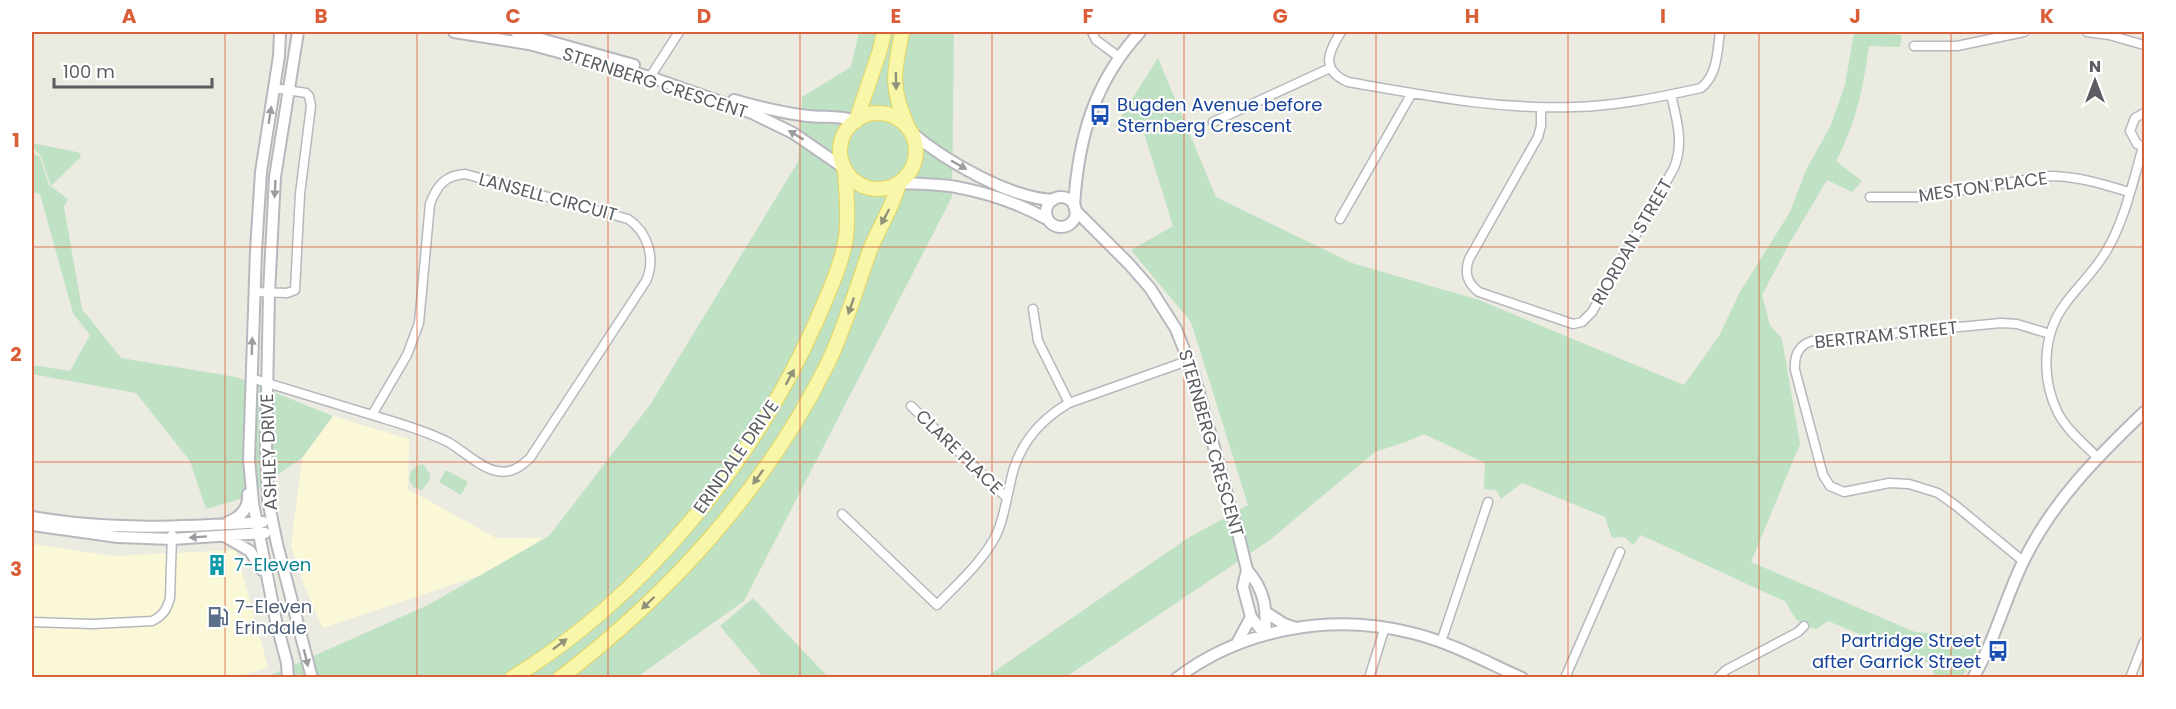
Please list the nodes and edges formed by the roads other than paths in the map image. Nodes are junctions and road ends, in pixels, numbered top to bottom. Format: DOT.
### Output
graph roads {
  1 [pos="280,32"];
  2 [pos="298,32"];
  3 [pos="454,32"];
  4 [pos="516,32"];
  5 [pos="679,32"];
  6 [pos="884,32"];
  7 [pos="902,32"];
  8 [pos="1092,32"];
  9 [pos="1140,32"];
  10 [pos="1341,32"];
  11 [pos="1720,32"];
  12 [pos="2024,32"];
  13 [pos="2087,32"];
  14 [pos="2145,45"];
  15 [pos="1914,46"];
  16 [pos="560,48"];
  17 [pos="1119,57"];
  18 [pos="1330,68"];
  19 [pos="652,74"];
  20 [pos="274,88"];
  21 [pos="288,90"];
  22 [pos="1412,93"];
  23 [pos="1671,94"];
  24 [pos="1541,107"];
  25 [pos="2145,113"];
  26 [pos="856,121"];
  27 [pos="1213,122"];
  28 [pos="910,130"];
  29 [pos="2144,147"];
  30 [pos="844,168"];
  31 [pos="1077,169"];
  32 [pos="900,183"];
  33 [pos="2129,192"];
  34 [pos="1870,197"];
  35 [pos="1054,199"];
  36 [pos="1075,208"];
  37 [pos="1047,219"];
  38 [pos="1340,219"];
  39 [pos="1067,226"];
  40 [pos="1100,236"];
  41 [pos="254,292"];
  42 [pos="269,293"];
  43 [pos="1033,309"];
  44 [pos="2050,334"];
  45 [pos="1190,360"];
  46 [pos="251,378"];
  47 [pos="266,383"];
  48 [pos="1069,403"];
  49 [pos="911,406"];
  50 [pos="372,416"];
  51 [pos="2142,419"];
  52 [pos="2097,457"];
  53 [pos="251,474"];
  54 [pos="1007,498"];
  55 [pos="1488,502"];
  56 [pos="842,514"];
  57 [pos="32,517"];
  58 [pos="32,525"];
  59 [pos="53,525"];
  60 [pos="216,525"];
  61 [pos="274,527"];
  62 [pos="258,528"];
  63 [pos="172,534"];
  64 [pos="224,536"];
  65 [pos="1620,552"];
  66 [pos="2023,561"];
  67 [pos="1247,570"];
  68 [pos="268,580"];
  69 [pos="1267,613"];
  70 [pos="1251,617"];
  71 [pos="297,619"];
  72 [pos="32,622"];
  73 [pos="1384,627"];
  74 [pos="1804,627"];
  75 [pos="1296,628"];
  76 [pos="279,633"];
  77 [pos="1265,635"];
  78 [pos="1441,642"];
  79 [pos="2145,642"];
  80 [pos="1237,643"];
  81 [pos="1976,673"];
  82 [pos="1509,675"];
  83 [pos="288,678"];
  84 [pos="312,678"];
  85 [pos="512,678"];
  86 [pos="560,678"];
  87 [pos="1177,678"];
  88 [pos="1369,678"];
  89 [pos="1522,678"];
  90 [pos="1565,678"];
  91 [pos="1718,678"];
  92 [pos="2130,678"];
  1 -- 20 [label="street, ASHLEY DRIVE"];
  2 -- 21 [label="street, ASHLEY DRIVE"];
  3 -- 16 [label="street, STERNBERG CRESCENT"];
  4 -- 16 [label="street, STERNBERG CRESCENT"];
  5 -- 19 [label="street"];
  6 -- 26 [label="main road"];
  7 -- 28 [label="main road, one-way"];
  8 -- 17 [label="street"];
  9 -- 17 [label="street"];
  10 -- 18 [label="street"];
  11 -- 23 [label="street"];
  12 -- 15 [label="street"];
  13 -- 14 [label="street"];
  16 -- 19 [label="street, STERNBERG CRESCENT"];
  17 -- 31 [label="street"];
  18 -- 22 [label="street"];
  18 -- 27 [label="street"];
  19 -- 26 [label="street, STERNBERG CRESCENT"];
  30 -- 19 [label="street, STERNBERG CRESCENT, one-way"];
  20 -- 21 [label="street"];
  41 -- 20 [label="street, ASHLEY DRIVE, one-way"];
  21 -- 42 [label="street, ASHLEY DRIVE, one-way"];
  21 -- 42 [label="street"];
  22 -- 24 [label="street"];
  22 -- 38 [label="street"];
  23 -- 24 [label="street"];
  23 -- 24 [label="street, RIORDAN STREET"];
  25 -- 29 [label="street"];
  26 -- 28 [label="main road"];
  26 -- 30 [label="main road"];
  28 -- 32 [label="main road"];
  28 -- 35 [label="street, one-way"];
  29 -- 33 [label="street"];
  30 -- 32 [label="main road"];
  85 -- 30 [label="main road, ERINDALE DRIVE, one-way"];
  31 -- 35 [label="street"];
  31 -- 36 [label="street"];
  32 -- 37 [label="street"];
  32 -- 86 [label="main road, ERINDALE DRIVE, one-way"];
  33 -- 34 [label="street, MESTON PLACE"];
  33 -- 44 [label="street"];
  35 -- 36 [label="street"];
  35 -- 37 [label="street"];
  36 -- 39 [label="street"];
  36 -- 40 [label="street, STERNBERG CRESCENT"];
  37 -- 39 [label="street"];
  39 -- 40 [label="street, STERNBERG CRESCENT"];
  40 -- 45 [label="street, STERNBERG CRESCENT"];
  41 -- 42 [label="street"];
  46 -- 41 [label="street, ASHLEY DRIVE, one-way"];
  42 -- 47 [label="street, ASHLEY DRIVE"];
  43 -- 48 [label="street"];
  44 -- 52 [label="street"];
  44 -- 66 [label="street, BERTRAM STREET"];
  45 -- 48 [label="street"];
  45 -- 67 [label="street, STERNBERG CRESCENT"];
  46 -- 47 [label="street, LANSELL CIRCUIT"];
  46 -- 53 [label="street, ASHLEY DRIVE"];
  47 -- 50 [label="street, LANSELL CIRCUIT"];
  47 -- 61 [label="street, ASHLEY DRIVE"];
  48 -- 54 [label="street"];
  49 -- 54 [label="street, CLARE PLACE"];
  50 -- 50 [label="street, LANSELL CIRCUIT"];
  51 -- 52 [label="street"];
  52 -- 66 [label="street"];
  53 -- 60 [label="street"];
  53 -- 62 [label="street, ASHLEY DRIVE"];
  54 -- 56 [label="street"];
  55 -- 78 [label="street"];
  57 -- 59 [label="street"];
  58 -- 59 [label="street"];
  59 -- 63 [label="street"];
  60 -- 62 [label="street"];
  60 -- 63 [label="street"];
  61 -- 62 [label="street"];
  61 -- 71 [label="street, ASHLEY DRIVE"];
  62 -- 64 [label="street"];
  62 -- 68 [label="street, ASHLEY DRIVE"];
  64 -- 63 [label="street, one-way"];
  63 -- 72 [label="street"];
  64 -- 68 [label="street"];
  65 -- 90 [label="street"];
  66 -- 81 [label="street"];
  67 -- 69 [label="street, STERNBERG CRESCENT"];
  67 -- 70 [label="street, STERNBERG CRESCENT"];
  68 -- 76 [label="street, ASHLEY DRIVE"];
  69 -- 75 [label="street"];
  69 -- 77 [label="street, STERNBERG CRESCENT"];
  70 -- 77 [label="street, STERNBERG CRESCENT"];
  70 -- 80 [label="street"];
  71 -- 76 [label="street"];
  71 -- 84 [label="street, ASHLEY DRIVE, one-way"];
  73 -- 75 [label="street"];
  73 -- 78 [label="street"];
  73 -- 88 [label="street"];
  74 -- 91 [label="street"];
  75 -- 77 [label="street"];
  76 -- 83 [label="street, ASHLEY DRIVE"];
  77 -- 80 [label="street"];
  78 -- 82 [label="street"];
  79 -- 92 [label="street"];
  80 -- 87 [label="street"];
  82 -- 89 [label="street"];
}
